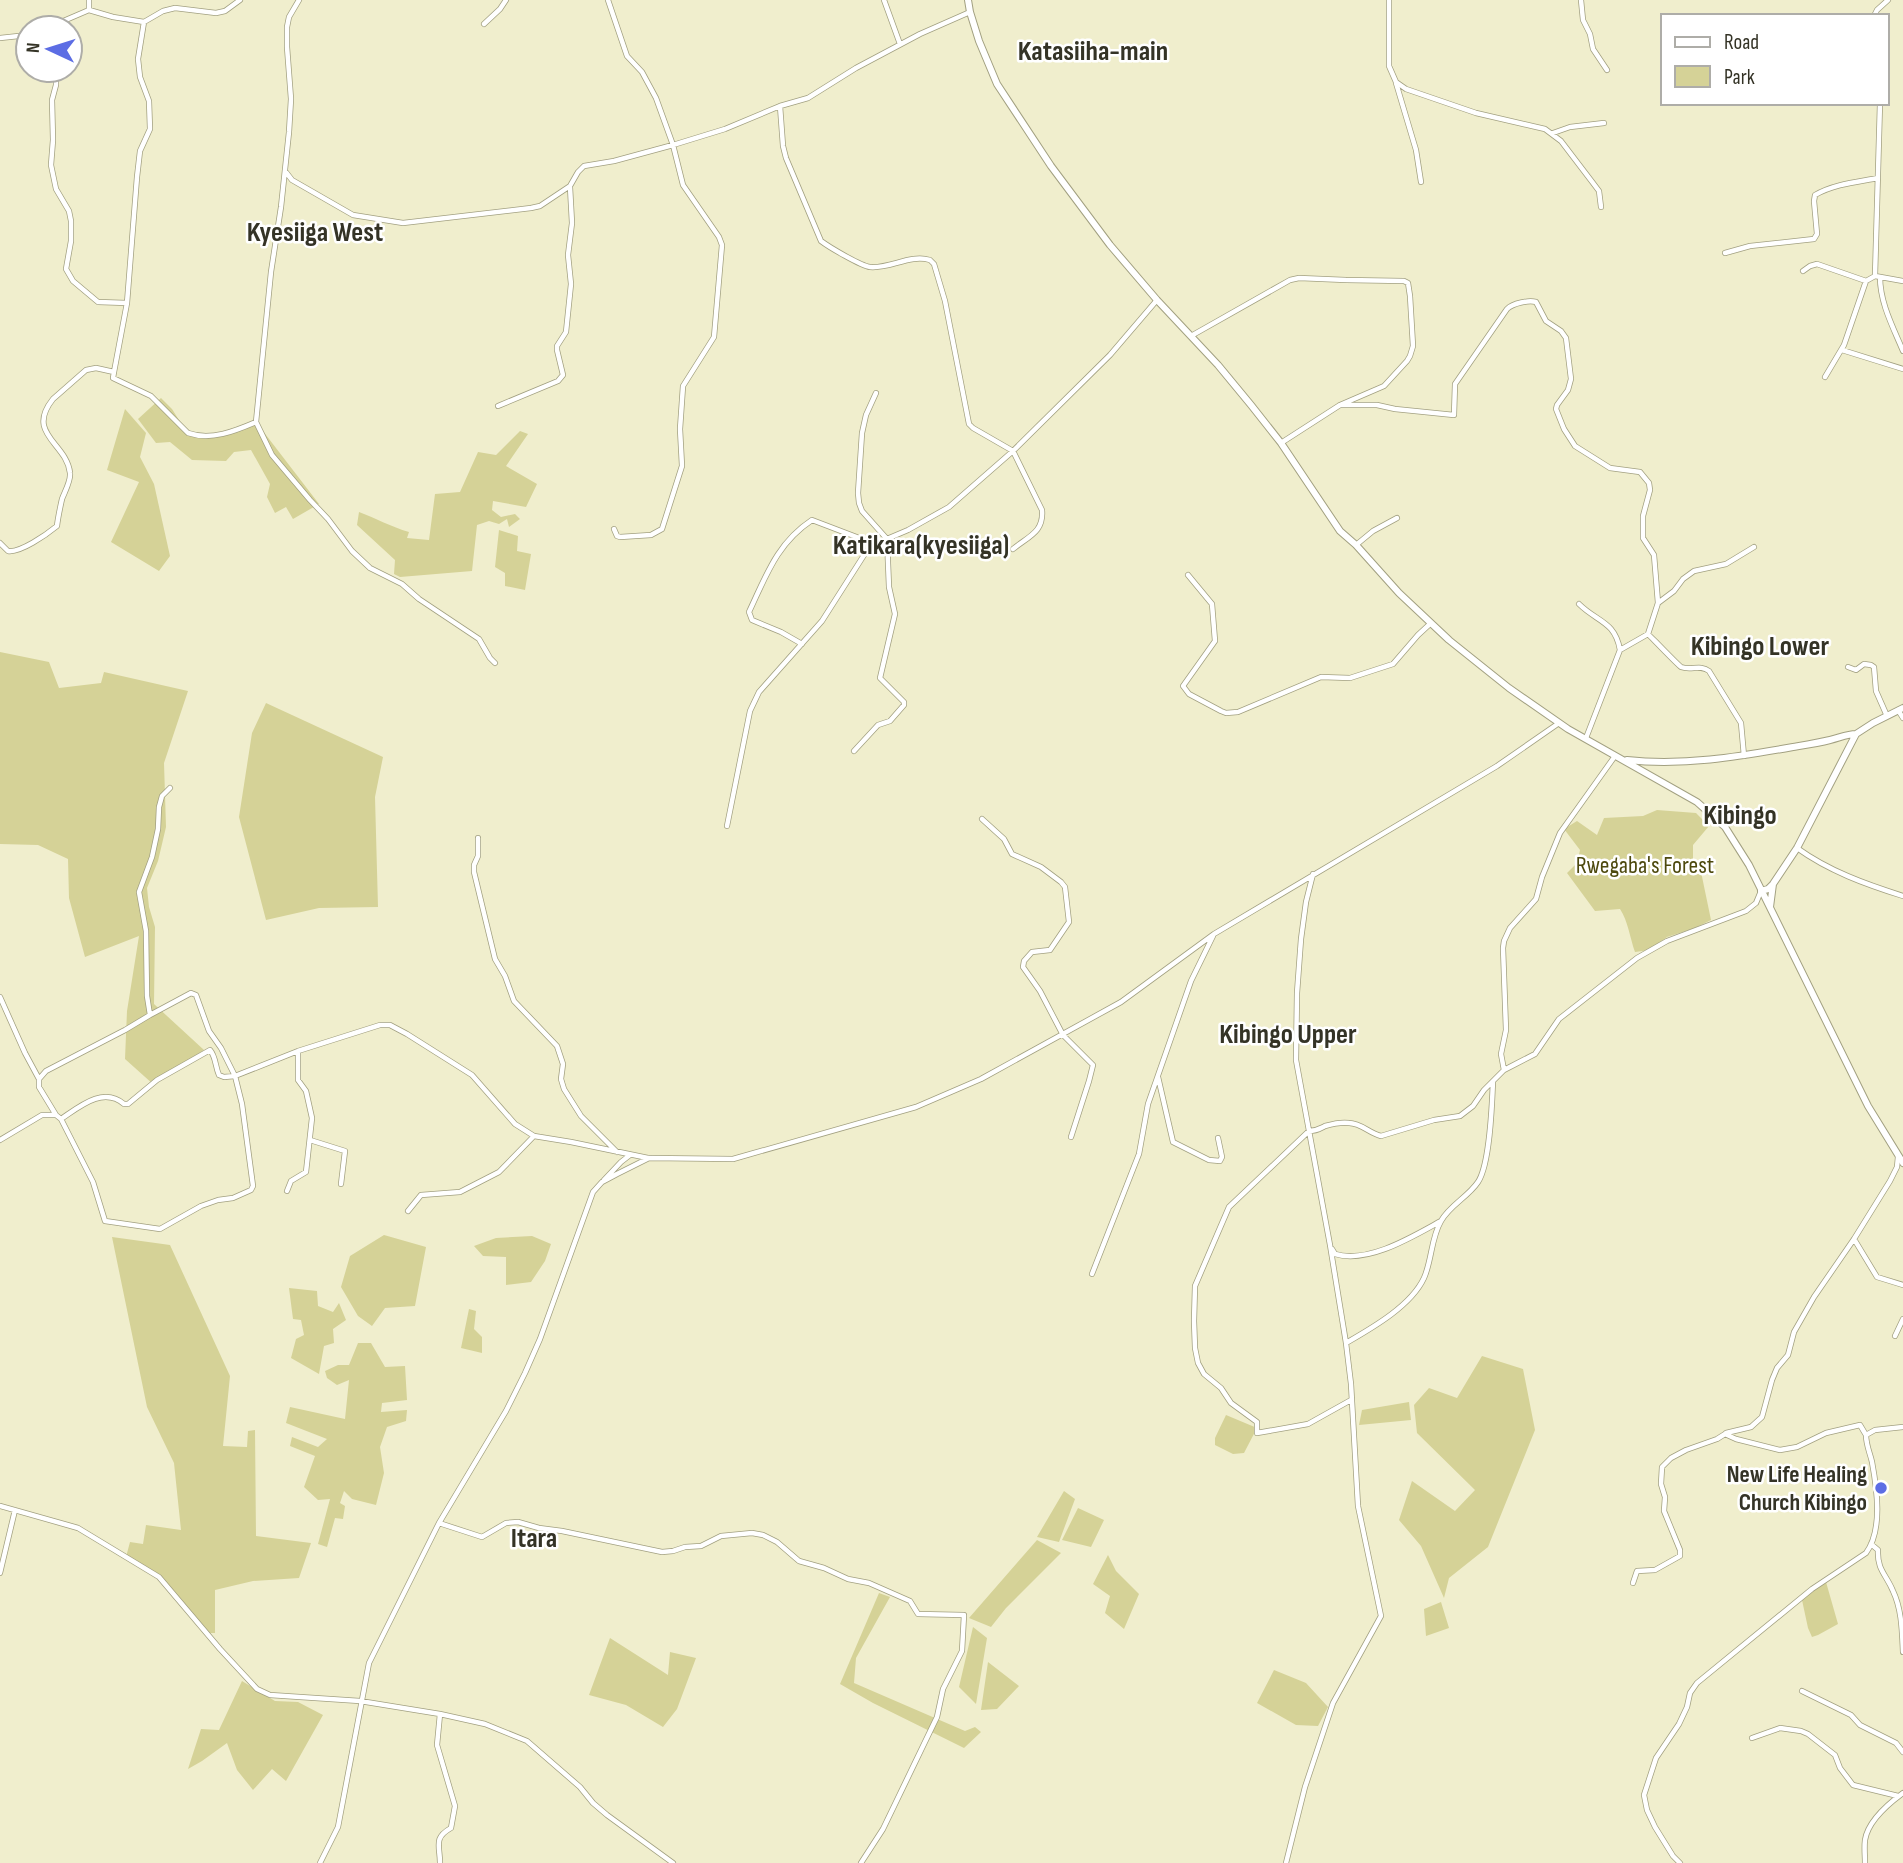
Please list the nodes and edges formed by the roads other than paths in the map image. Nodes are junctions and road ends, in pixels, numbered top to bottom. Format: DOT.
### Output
graph roads {
  1 [pos="89,0"];
  2 [pos="240,0"];
  3 [pos="299,0"];
  4 [pos="506,0"];
  5 [pos="608,0"];
  6 [pos="884,0"];
  7 [pos="968,0"];
  8 [pos="1389,0"];
  9 [pos="1581,0"];
  10 [pos="1888,0"];
  11 [pos="89,10"];
  12 [pos="970,12"];
  13 [pos="80,14"];
  14 [pos="1875,14"];
  15 [pos="145,22"];
  16 [pos="484,24"];
  17 [pos="900,44"];
  18 [pos="1607,70"];
  19 [pos="1396,82"];
  20 [pos="55,84"];
  21 [pos="1880,105"];
  22 [pos="780,106"];
  23 [pos="1604,123"];
  24 [pos="1553,133"];
  25 [pos="673,145"];
  26 [pos="285,170"];
  27 [pos="1878,178"];
  28 [pos="1421,182"];
  29 [pos="570,186"];
  30 [pos="1601,207"];
  31 [pos="1725,253"];
  32 [pos="1803,271"];
  33 [pos="1878,276"];
  34 [pos="1867,281"];
  35 [pos="1903,281"];
  36 [pos="1157,300"];
  37 [pos="127,303"];
  38 [pos="1191,336"];
  39 [pos="1842,350"];
  40 [pos="1903,351"];
  41 [pos="1903,369"];
  42 [pos="114,372"];
  43 [pos="1825,377"];
  44 [pos="876,393"];
  45 [pos="1340,405"];
  46 [pos="498,406"];
  47 [pos="256,422"];
  48 [pos="1281,443"];
  49 [pos="1013,451"];
  50 [pos="1397,518"];
  51 [pos="614,529"];
  52 [pos="887,539"];
  53 [pos="0,543"];
  54 [pos="875,544"];
  55 [pos="1356,545"];
  56 [pos="1754,547"];
  57 [pos="1013,549"];
  58 [pos="1188,575"];
  59 [pos="1658,603"];
  60 [pos="1579,604"];
  61 [pos="1432,623"];
  62 [pos="1648,634"];
  63 [pos="802,644"];
  64 [pos="1620,650"];
  65 [pos="495,663"];
  66 [pos="1848,667"];
  67 [pos="1901,709"];
  68 [pos="1887,716"];
  69 [pos="1903,718"];
  70 [pos="1559,723"];
  71 [pos="1856,734"];
  72 [pos="1586,738"];
  73 [pos="854,751"];
  74 [pos="1615,756"];
  75 [pos="1744,757"];
  76 [pos="1624,760"];
  77 [pos="170,789"];
  78 [pos="982,819"];
  79 [pos="727,826"];
  80 [pos="478,838"];
  81 [pos="1797,848"];
  82 [pos="1313,874"];
  83 [pos="1773,884"];
  84 [pos="1761,891"];
  85 [pos="1903,896"];
  86 [pos="1770,909"];
  87 [pos="1214,934"];
  88 [pos="0,997"];
  89 [pos="150,1015"];
  90 [pos="1063,1035"];
  91 [pos="298,1051"];
  92 [pos="1504,1070"];
  93 [pos="235,1076"];
  94 [pos="1158,1077"];
  95 [pos="39,1079"];
  96 [pos="1493,1081"];
  97 [pos="58,1117"];
  98 [pos="1309,1131"];
  99 [pos="534,1136"];
  100 [pos="1071,1137"];
  101 [pos="1218,1138"];
  102 [pos="0,1140"];
  103 [pos="310,1140"];
  104 [pos="618,1153"];
  105 [pos="1898,1154"];
  106 [pos="631,1155"];
  107 [pos="649,1158"];
  108 [pos="1903,1163"];
  109 [pos="603,1182"];
  110 [pos="341,1184"];
  111 [pos="287,1191"];
  112 [pos="408,1211"];
  113 [pos="1441,1221"];
  114 [pos="1854,1239"];
  115 [pos="1330,1245"];
  116 [pos="1093,1274"];
  117 [pos="1903,1285"];
  118 [pos="1903,1320"];
  119 [pos="1895,1336"];
  120 [pos="1346,1343"];
  121 [pos="1352,1399"];
  122 [pos="1860,1425"];
  123 [pos="1903,1427"];
  124 [pos="1875,1430"];
  125 [pos="1726,1434"];
  126 [pos="1866,1435"];
  127 [pos="0,1506"];
  128 [pos="15,1510"];
  129 [pos="439,1523"];
  130 [pos="1871,1544"];
  131 [pos="0,1573"];
  132 [pos="1633,1583"];
  133 [pos="1903,1652"];
  134 [pos="1802,1691"];
  135 [pos="360,1701"];
  136 [pos="440,1714"];
  137 [pos="1752,1738"];
  138 [pos="1903,1752"];
  139 [pos="1901,1794"];
  140 [pos="320,1863"];
  141 [pos="440,1863"];
  142 [pos="673,1863"];
  143 [pos="861,1863"];
  144 [pos="1286,1863"];
  145 [pos="1680,1863"];
  146 [pos="1865,1863"];
  1 -- 11 [label="street"];
  2 -- 15 [label="street"];
  3 -- 26 [label="street"];
  4 -- 16 [label="street"];
  5 -- 25 [label="street"];
  6 -- 17 [label="street"];
  7 -- 12 [label="main road"];
  8 -- 19 [label="street"];
  9 -- 18 [label="street"];
  10 -- 14 [label="street"];
  11 -- 13 [label="street"];
  11 -- 15 [label="street"];
  12 -- 17 [label="street"];
  12 -- 36 [label="main road"];
  15 -- 37 [label="street"];
  17 -- 22 [label="street"];
  19 -- 24 [label="street"];
  19 -- 28 [label="street"];
  20 -- 37 [label="street"];
  21 -- 27 [label="street"];
  22 -- 25 [label="street"];
  22 -- 49 [label="street"];
  23 -- 24 [label="street"];
  24 -- 30 [label="street"];
  25 -- 29 [label="street"];
  25 -- 51 [label="street"];
  26 -- 29 [label="street"];
  26 -- 47 [label="street"];
  27 -- 31 [label="street"];
  27 -- 33 [label="street"];
  29 -- 46 [label="street"];
  32 -- 34 [label="street"];
  33 -- 34 [label="street"];
  33 -- 35 [label="street"];
  33 -- 40 [label="street"];
  34 -- 39 [label="street"];
  36 -- 38 [label="main road"];
  36 -- 49 [label="street"];
  37 -- 42 [label="street"];
  38 -- 45 [label="street"];
  38 -- 48 [label="main road"];
  39 -- 41 [label="street"];
  39 -- 43 [label="street"];
  42 -- 47 [label="street"];
  42 -- 53 [label="street"];
  44 -- 52 [label="street"];
  45 -- 48 [label="street"];
  45 -- 59 [label="street"];
  47 -- 65 [label="street"];
  48 -- 55 [label="main road"];
  49 -- 52 [label="street"];
  49 -- 57 [label="street"];
  50 -- 55 [label="street"];
  52 -- 54 [label="street"];
  52 -- 73 [label="street"];
  54 -- 63 [label="street"];
  54 -- 63 [label="street"];
  55 -- 61 [label="main road"];
  56 -- 59 [label="street"];
  58 -- 61 [label="street"];
  59 -- 62 [label="street"];
  60 -- 64 [label="street"];
  61 -- 70 [label="main road"];
  62 -- 64 [label="street"];
  62 -- 75 [label="street"];
  63 -- 79 [label="street"];
  64 -- 72 [label="street"];
  66 -- 68 [label="street"];
  67 -- 68 [label="main road"];
  67 -- 69 [label="street"];
  68 -- 71 [label="main road"];
  70 -- 72 [label="main road"];
  70 -- 82 [label="street"];
  71 -- 75 [label="main road"];
  71 -- 81 [label="main road"];
  72 -- 74 [label="main road"];
  74 -- 76 [label="main road"];
  74 -- 92 [label="street"];
  75 -- 76 [label="main road"];
  76 -- 84 [label="main road"];
  77 -- 89 [label="street"];
  78 -- 90 [label="street"];
  80 -- 104 [label="street"];
  81 -- 83 [label="main road"];
  81 -- 85 [label="street"];
  82 -- 87 [label="street"];
  82 -- 98 [label="street"];
  83 -- 84 [label="main road"];
  83 -- 86 [label="main road"];
  84 -- 86 [label="main road"];
  84 -- 92 [label="street"];
  86 -- 105 [label="main road"];
  87 -- 90 [label="street"];
  87 -- 94 [label="street"];
  88 -- 95 [label="street"];
  89 -- 93 [label="street"];
  89 -- 95 [label="street"];
  90 -- 100 [label="street"];
  90 -- 107 [label="street"];
  91 -- 93 [label="street"];
  91 -- 99 [label="street"];
  91 -- 103 [label="street"];
  92 -- 96 [label="street"];
  93 -- 97 [label="street"];
  93 -- 97 [label="street"];
  94 -- 101 [label="street"];
  94 -- 116 [label="street"];
  95 -- 97 [label="street"];
  96 -- 98 [label="street"];
  96 -- 113 [label="street"];
  97 -- 102 [label="street"];
  98 -- 115 [label="street"];
  98 -- 121 [label="street"];
  99 -- 104 [label="street"];
  99 -- 112 [label="street"];
  103 -- 110 [label="street"];
  103 -- 111 [label="street"];
  104 -- 106 [label="street"];
  105 -- 108 [label="main road"];
  105 -- 114 [label="street"];
  106 -- 107 [label="street"];
  106 -- 109 [label="street"];
  107 -- 109 [label="street"];
  109 -- 129 [label="street"];
  113 -- 115 [label="street"];
  113 -- 120 [label="street"];
  114 -- 117 [label="street"];
  114 -- 125 [label="street"];
  115 -- 120 [label="street"];
  118 -- 119 [label="street"];
  120 -- 121 [label="street"];
  121 -- 144 [label="street"];
  122 -- 124 [label="street"];
  122 -- 125 [label="street"];
  122 -- 126 [label="street"];
  123 -- 124 [label="street"];
  124 -- 126 [label="street"];
  125 -- 132 [label="street"];
  126 -- 130 [label="street"];
  127 -- 128 [label="street"];
  128 -- 131 [label="street"];
  128 -- 135 [label="street"];
  129 -- 135 [label="street"];
  129 -- 143 [label="street"];
  130 -- 133 [label="street"];
  130 -- 145 [label="street"];
  134 -- 138 [label="street"];
  135 -- 136 [label="street"];
  135 -- 140 [label="street"];
  136 -- 141 [label="street"];
  136 -- 142 [label="street"];
  137 -- 139 [label="street"];
  139 -- 146 [label="street"];
}
